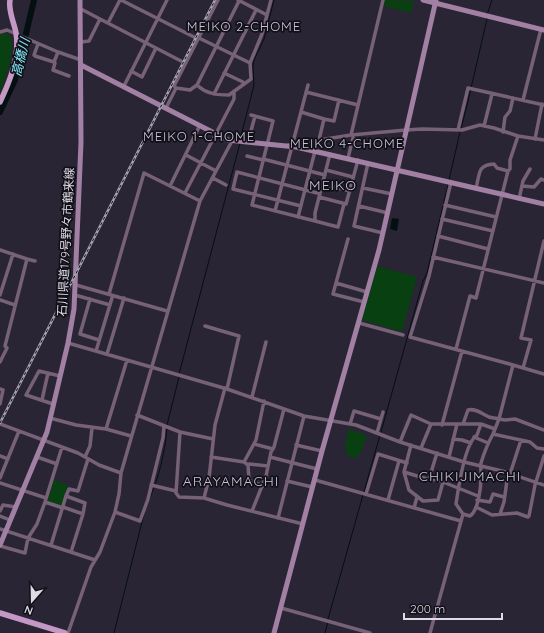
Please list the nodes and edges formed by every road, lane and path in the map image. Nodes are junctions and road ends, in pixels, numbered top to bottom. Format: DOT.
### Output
graph roads {
  1 [pos="10,0"];
  2 [pos="80,0"];
  3 [pos="121,0"];
  4 [pos="167,0"];
  5 [pos="218,0"];
  6 [pos="271,0"];
  7 [pos="382,0"];
  8 [pos="423,0"];
  9 [pos="238,1"];
  10 [pos="246,2"];
  11 [pos="436,2"];
  12 [pos="81,9"];
  13 [pos="256,10"];
  14 [pos="267,15"];
  15 [pos="158,18"];
  16 [pos="100,19"];
  17 [pos="108,23"];
  18 [pos="542,30"];
  19 [pos="0,32"];
  20 [pos="16,34"];
  21 [pos="194,37"];
  22 [pos="199,38"];
  23 [pos="81,42"];
  24 [pos="145,42"];
  25 [pos="38,44"];
  26 [pos="217,47"];
  27 [pos="156,48"];
  28 [pos="58,52"];
  29 [pos="233,55"];
  30 [pos="181,61"];
  31 [pos="54,62"];
  32 [pos="81,62"];
  33 [pos="250,64"];
  34 [pos="131,71"];
  35 [pos="224,73"];
  36 [pos="69,76"];
  37 [pos="197,85"];
  38 [pos="243,85"];
  39 [pos="308,85"];
  40 [pos="124,86"];
  41 [pos="176,88"];
  42 [pos="234,91"];
  43 [pos="306,92"];
  44 [pos="214,94"];
  45 [pos="492,94"];
  46 [pos="513,98"];
  47 [pos="339,100"];
  48 [pos="523,100"];
  49 [pos="0,102"];
  50 [pos="543,104"];
  51 [pos="358,105"];
  52 [pos="166,108"];
  53 [pos="301,112"];
  54 [pos="324,118"];
  55 [pos="200,125"];
  56 [pos="484,126"];
  57 [pos="406,130"];
  58 [pos="460,130"];
  59 [pos="503,132"];
  60 [pos="216,134"];
  61 [pos="518,136"];
  62 [pos="352,137"];
  63 [pos="535,139"];
  64 [pos="232,140"];
  65 [pos="319,140"];
  66 [pos="544,140"];
  67 [pos="248,142"];
  68 [pos="267,144"];
  69 [pos="291,145"];
  70 [pos="315,151"];
  71 [pos="330,154"];
  72 [pos="186,155"];
  73 [pos="247,156"];
  74 [pos="348,158"];
  75 [pos="263,160"];
  76 [pos="358,160"];
  77 [pos="201,163"];
  78 [pos="368,163"];
  79 [pos="287,165"];
  80 [pos="397,169"];
  81 [pos="530,169"];
  82 [pos="326,170"];
  83 [pos="508,170"];
  84 [pos="216,171"];
  85 [pos="310,171"];
  86 [pos="325,175"];
  87 [pos="353,177"];
  88 [pos="212,178"];
  89 [pos="259,178"];
  90 [pos="544,180"];
  91 [pos="450,182"];
  92 [pos="282,184"];
  93 [pos="322,184"];
  94 [pos="226,185"];
  95 [pos="170,186"];
  96 [pos="522,186"];
  97 [pos="363,188"];
  98 [pos="476,188"];
  99 [pos="306,190"];
  100 [pos="350,191"];
  101 [pos="185,193"];
  102 [pos="317,193"];
  103 [pos="254,194"];
  104 [pos="392,194"];
  105 [pos="501,194"];
  106 [pos="319,197"];
  107 [pos="519,199"];
  108 [pos="278,200"];
  109 [pos="200,201"];
  110 [pos="344,204"];
  111 [pos="544,204"];
  112 [pos="445,205"];
  113 [pos="301,206"];
  114 [pos="359,206"];
  115 [pos="275,211"];
  116 [pos="388,213"];
  117 [pos="298,217"];
  118 [pos="496,217"];
  119 [pos="442,219"];
  120 [pos="315,221"];
  121 [pos="493,231"];
  122 [pos="383,233"];
  123 [pos="438,236"];
  124 [pos="348,239"];
  125 [pos="544,242"];
  126 [pos="488,249"];
  127 [pos="0,250"];
  128 [pos="543,253"];
  129 [pos="13,254"];
  130 [pos="433,257"];
  131 [pos="27,259"];
  132 [pos="35,261"];
  133 [pos="484,269"];
  134 [pos="535,281"];
  135 [pos="336,283"];
  136 [pos="544,283"];
  137 [pos="76,285"];
  138 [pos="367,292"];
  139 [pos="109,294"];
  140 [pos="0,295"];
  141 [pos="75,295"];
  142 [pos="112,298"];
  143 [pos="124,298"];
  144 [pos="90,299"];
  145 [pos="0,300"];
  146 [pos="364,302"];
  147 [pos="15,305"];
  148 [pos="110,305"];
  149 [pos="168,311"];
  150 [pos="359,323"];
  151 [pos="205,326"];
  152 [pos="403,335"];
  153 [pos="99,340"];
  154 [pos="266,342"];
  155 [pos="68,343"];
  156 [pos="0,345"];
  157 [pos="5,346"];
  158 [pos="456,349"];
  159 [pos="96,351"];
  160 [pos="462,351"];
  161 [pos="107,354"];
  162 [pos="127,360"];
  163 [pos="0,362"];
  164 [pos="513,365"];
  165 [pos="151,367"];
  166 [pos="523,368"];
  167 [pos="48,373"];
  168 [pos="544,374"];
  169 [pos="60,376"];
  170 [pos="226,388"];
  171 [pos="0,389"];
  172 [pos="252,397"];
  173 [pos="42,400"];
  174 [pos="264,402"];
  175 [pos="0,404"];
  176 [pos="53,404"];
  177 [pos="284,409"];
  178 [pos="383,412"];
  179 [pos="137,415"];
  180 [pos="304,416"];
  181 [pos="50,418"];
  182 [pos="381,419"];
  183 [pos="499,419"];
  184 [pos="331,422"];
  185 [pos="350,424"];
  186 [pos="432,424"];
  187 [pos="442,424"];
  188 [pos="457,424"];
  189 [pos="463,424"];
  190 [pos="481,424"];
  191 [pos="1,425"];
  192 [pos="166,427"];
  193 [pos="92,428"];
  194 [pos="106,429"];
  195 [pos="495,429"];
  196 [pos="0,430"];
  197 [pos="544,430"];
  198 [pos="19,431"];
  199 [pos="180,432"];
  200 [pos="379,434"];
  201 [pos="493,434"];
  202 [pos="131,436"];
  203 [pos="474,437"];
  204 [pos="213,439"];
  205 [pos="453,439"];
  206 [pos="44,440"];
  207 [pos="521,440"];
  208 [pos="400,442"];
  209 [pos="471,443"];
  210 [pos="488,443"];
  211 [pos="254,444"];
  212 [pos="296,445"];
  213 [pos="411,445"];
  214 [pos="62,448"];
  215 [pos="421,448"];
  216 [pos="273,449"];
  217 [pos="544,450"];
  218 [pos="322,451"];
  219 [pos="437,453"];
  220 [pos="544,456"];
  221 [pos="0,457"];
  222 [pos="37,457"];
  223 [pos="211,457"];
  224 [pos="270,457"];
  225 [pos="449,457"];
  226 [pos="87,458"];
  227 [pos="7,460"];
  228 [pos="399,461"];
  229 [pos="244,462"];
  230 [pos="464,462"];
  231 [pos="292,463"];
  232 [pos="406,463"];
  233 [pos="57,464"];
  234 [pos="248,465"];
  235 [pos="268,466"];
  236 [pos="481,466"];
  237 [pos="317,469"];
  238 [pos="404,472"];
  239 [pos="121,473"];
  240 [pos="509,474"];
  241 [pos="0,478"];
  242 [pos="429,479"];
  243 [pos="315,480"];
  244 [pos="287,481"];
  245 [pos="443,482"];
  246 [pos="536,482"];
  247 [pos="0,483"];
  248 [pos="153,485"];
  249 [pos="544,485"];
  250 [pos="263,486"];
  251 [pos="312,487"];
  252 [pos="458,488"];
  253 [pos="23,491"];
  254 [pos="176,491"];
  255 [pos="364,493"];
  256 [pos="66,496"];
  257 [pos="417,496"];
  258 [pos="478,496"];
  259 [pos="504,497"];
  260 [pos="204,498"];
  261 [pos="45,500"];
  262 [pos="388,500"];
  263 [pos="477,500"];
  264 [pos="16,507"];
  265 [pos="476,507"];
  266 [pos="63,508"];
  267 [pos="414,508"];
  268 [pos="0,511"];
  269 [pos="115,512"];
  270 [pos="252,512"];
  271 [pos="83,514"];
  272 [pos="463,514"];
  273 [pos="500,514"];
  274 [pos="0,516"];
  275 [pos="278,518"];
  276 [pos="10,520"];
  277 [pos="461,521"];
  278 [pos="303,524"];
  279 [pos="2,530"];
  280 [pos="28,538"];
  281 [pos="51,545"];
  282 [pos="0,546"];
  283 [pos="71,552"];
  284 [pos="95,560"];
  285 [pos="281,608"];
  286 [pos="0,612"];
  287 [pos="67,633"];
  288 [pos="274,633"];
  289 [pos="370,633"];
  290 [pos="430,633"];
  1 -- 20 [label="main road"];
  2 -- 12 [label="street, 石川県道179号野々市鶴来線"];
  3 -- 15 [label="street"];
  3 -- 17 [label="street"];
  4 -- 15 [label="street"];
  5 -- 22 [label="street"];
  6 -- 14 [label="street"];
  7 -- 51 [label="street"];
  8 -- 11 [label="street"];
  9 -- 10 [label="street"];
  9 -- 26 [label="street"];
  10 -- 13 [label="street"];
  11 -- 18 [label="street"];
  11 -- 57 [label="street"];
  12 -- 16 [label="street"];
  12 -- 23 [label="street, 石川県道179号野々市鶴来線"];
  13 -- 14 [label="street"];
  13 -- 29 [label="street"];
  14 -- 33 [label="street"];
  15 -- 21 [label="street"];
  15 -- 24 [label="street"];
  16 -- 17 [label="street"];
  16 -- 23 [label="street"];
  17 -- 24 [label="street"];
  18 -- 48 [label="street"];
  19 -- 20 [label="street"];
  20 -- 25 [label="street"];
  20 -- 49 [label="main road"];
  22 -- 26 [label="street"];
  22 -- 41 [label="street"];
  23 -- 32 [label="street, 石川県道179号野々市鶴来線"];
  24 -- 27 [label="street"];
  24 -- 34 [label="street"];
  25 -- 28 [label="street"];
  25 -- 31 [label="street"];
  26 -- 29 [label="street"];
  26 -- 37 [label="street"];
  27 -- 30 [label="street"];
  27 -- 34 [label="street"];
  28 -- 31 [label="street"];
  28 -- 32 [label="street"];
  29 -- 33 [label="street"];
  29 -- 35 [label="street"];
  31 -- 36 [label="street"];
  32 -- 40 [label="street"];
  32 -- 137 [label="street, 石川県道179号野々市鶴来線"];
  33 -- 38 [label="street"];
  34 -- 40 [label="street"];
  35 -- 38 [label="street"];
  35 -- 44 [label="street"];
  37 -- 41 [label="street"];
  37 -- 44 [label="street"];
  38 -- 42 [label="street"];
  39 -- 43 [label="street"];
  40 -- 52 [label="street"];
  41 -- 52 [label="street"];
  42 -- 44 [label="street"];
  42 -- 60 [label="street"];
  43 -- 47 [label="street"];
  43 -- 53 [label="street"];
  45 -- 46 [label="street"];
  45 -- 56 [label="street"];
  45 -- 58 [label="street"];
  46 -- 48 [label="street"];
  46 -- 59 [label="street"];
  47 -- 51 [label="street"];
  47 -- 54 [label="street"];
  48 -- 50 [label="street"];
  50 -- 63 [label="street"];
  51 -- 62 [label="street"];
  52 -- 55 [label="street"];
  53 -- 54 [label="street"];
  53 -- 69 [label="street"];
  54 -- 65 [label="street"];
  55 -- 60 [label="street"];
  55 -- 72 [label="street"];
  56 -- 58 [label="street"];
  56 -- 59 [label="street"];
  57 -- 58 [label="street"];
  57 -- 62 [label="street"];
  57 -- 80 [label="street"];
  59 -- 61 [label="street"];
  60 -- 64 [label="street"];
  60 -- 77 [label="street"];
  61 -- 63 [label="street"];
  61 -- 83 [label="street"];
  62 -- 65 [label="street"];
  62 -- 74 [label="street"];
  63 -- 66 [label="street"];
  64 -- 67 [label="street"];
  64 -- 84 [label="street"];
  65 -- 69 [label="street"];
  67 -- 68 [label="street"];
  67 -- 68 [label="street"];
  68 -- 69 [label="street"];
  68 -- 75 [label="street"];
  69 -- 70 [label="street"];
  69 -- 79 [label="street"];
  70 -- 71 [label="street"];
  70 -- 85 [label="street"];
  71 -- 74 [label="street"];
  71 -- 82 [label="street"];
  72 -- 77 [label="street"];
  72 -- 95 [label="street"];
  73 -- 75 [label="street"];
  74 -- 76 [label="street"];
  75 -- 79 [label="street"];
  75 -- 89 [label="street"];
  76 -- 78 [label="street"];
  76 -- 87 [label="street"];
  77 -- 84 [label="street"];
  77 -- 101 [label="street"];
  78 -- 80 [label="street"];
  78 -- 97 [label="street"];
  79 -- 85 [label="street"];
  79 -- 92 [label="street"];
  80 -- 91 [label="street"];
  80 -- 104 [label="street"];
  81 -- 96 [label="street"];
  82 -- 86 [label="street"];
  82 -- 87 [label="street"];
  83 -- 98 [label="street"];
  83 -- 105 [label="street"];
  84 -- 88 [label="street"];
  85 -- 86 [label="street"];
  85 -- 99 [label="street"];
  86 -- 93 [label="street"];
  87 -- 100 [label="street"];
  88 -- 94 [label="street"];
  88 -- 109 [label="street"];
  89 -- 92 [label="street"];
  89 -- 103 [label="street"];
  89 -- 103 [label="street"];
  90 -- 96 [label="street"];
  91 -- 98 [label="street"];
  91 -- 112 [label="street"];
  92 -- 99 [label="street"];
  92 -- 108 [label="street"];
  93 -- 100 [label="street"];
  93 -- 106 [label="street"];
  95 -- 101 [label="street"];
  95 -- 139 [label="street"];
  96 -- 107 [label="street"];
  97 -- 104 [label="street"];
  97 -- 114 [label="street"];
  98 -- 105 [label="street"];
  99 -- 102 [label="street"];
  99 -- 113 [label="street"];
  100 -- 110 [label="street"];
  101 -- 109 [label="street"];
  103 -- 108 [label="street"];
  103 -- 115 [label="street"];
  104 -- 116 [label="street"];
  105 -- 107 [label="street"];
  105 -- 118 [label="street"];
  106 -- 110 [label="street"];
  106 -- 120 [label="street"];
  107 -- 111 [label="street"];
  108 -- 113 [label="street"];
  108 -- 115 [label="street"];
  109 -- 149 [label="street"];
  110 -- 120 [label="street"];
  112 -- 118 [label="street"];
  112 -- 119 [label="street"];
  113 -- 117 [label="street"];
  114 -- 116 [label="street"];
  114 -- 122 [label="street"];
  115 -- 117 [label="street"];
  116 -- 122 [label="street"];
  117 -- 120 [label="street"];
  118 -- 121 [label="street"];
  119 -- 121 [label="street"];
  119 -- 123 [label="street"];
  121 -- 126 [label="street"];
  122 -- 138 [label="street"];
  123 -- 126 [label="street"];
  123 -- 130 [label="street"];
  124 -- 135 [label="street"];
  125 -- 128 [label="street"];
  126 -- 133 [label="street"];
  127 -- 129 [label="street"];
  128 -- 134 [label="street"];
  129 -- 131 [label="street"];
  129 -- 140 [label="street"];
  130 -- 133 [label="street"];
  130 -- 158 [label="street"];
  131 -- 132 [label="street"];
  131 -- 147 [label="street"];
  133 -- 134 [label="street"];
  133 -- 158 [label="street"];
  134 -- 136 [label="street"];
  134 -- 166 [label="street"];
  135 -- 138 [label="street"];
  135 -- 146 [label="street"];
  137 -- 139 [label="street"];
  137 -- 141 [label="street, 石川県道179号野々市鶴来線"];
  138 -- 146 [label="street"];
  139 -- 143 [label="street"];
  141 -- 144 [label="street"];
  141 -- 155 [label="street, 石川県道179号野々市鶴来線"];
  142 -- 148 [label="street"];
  143 -- 149 [label="street"];
  143 -- 161 [label="street"];
  144 -- 148 [label="street"];
  144 -- 153 [label="street"];
  145 -- 147 [label="street"];
  146 -- 150 [label="street"];
  147 -- 157 [label="street"];
  148 -- 153 [label="street"];
  149 -- 165 [label="street"];
  150 -- 152 [label="street"];
  150 -- 184 [label="street"];
  151 -- 170 [label="street"];
  153 -- 159 [label="street"];
  154 -- 172 [label="street"];
  155 -- 159 [label="street"];
  155 -- 169 [label="street, 石川県道179号野々市鶴来線"];
  156 -- 157 [label="street"];
  157 -- 163 [label="street"];
  158 -- 160 [label="street"];
  159 -- 161 [label="street"];
  160 -- 164 [label="street"];
  160 -- 187 [label="street"];
  161 -- 162 [label="street"];
  162 -- 165 [label="street"];
  162 -- 194 [label="street"];
  164 -- 166 [label="street"];
  164 -- 183 [label="street"];
  165 -- 170 [label="street"];
  165 -- 179 [label="street"];
  166 -- 168 [label="street"];
  167 -- 169 [label="street"];
  167 -- 173 [label="street"];
  167 -- 173 [label="street"];
  169 -- 176 [label="street, 石川県道179号野々市鶴来線"];
  170 -- 172 [label="street"];
  170 -- 204 [label="street"];
  171 -- 175 [label="street"];
  172 -- 174 [label="street"];
  173 -- 176 [label="street"];
  174 -- 177 [label="street"];
  174 -- 211 [label="street"];
  176 -- 181 [label="street, 石川県道179号野々市鶴来線"];
  177 -- 180 [label="street"];
  177 -- 216 [label="street"];
  178 -- 182 [label="street"];
  179 -- 192 [label="street"];
  179 -- 202 [label="street"];
  180 -- 184 [label="street"];
  180 -- 212 [label="street"];
  181 -- 193 [label="street"];
  181 -- 206 [label="street, 石川県道179号野々市鶴来線"];
  182 -- 185 [label="street"];
  182 -- 200 [label="street"];
  183 -- 189 [label="street"];
  183 -- 195 [label="street"];
  183 -- 197 [label="street"];
  184 -- 185 [label="street"];
  184 -- 218 [label="street"];
  185 -- 200 [label="street"];
  186 -- 187 [label="street"];
  186 -- 208 [label="street"];
  186 -- 215 [label="street"];
  187 -- 188 [label="street"];
  188 -- 189 [label="street"];
  188 -- 205 [label="street"];
  189 -- 190 [label="street"];
  190 -- 195 [label="street"];
  190 -- 203 [label="street"];
  191 -- 196 [label="street"];
  191 -- 198 [label="street"];
  192 -- 199 [label="street"];
  192 -- 248 [label="street"];
  193 -- 194 [label="street"];
  193 -- 226 [label="street"];
  194 -- 202 [label="street"];
  195 -- 201 [label="street"];
  198 -- 206 [label="street"];
  198 -- 227 [label="street"];
  199 -- 204 [label="street"];
  199 -- 254 [label="street"];
  200 -- 208 [label="street"];
  201 -- 207 [label="street"];
  201 -- 210 [label="street"];
  202 -- 239 [label="street"];
  203 -- 209 [label="street"];
  203 -- 210 [label="street"];
  204 -- 223 [label="street"];
  205 -- 209 [label="street"];
  205 -- 225 [label="street"];
  206 -- 214 [label="street"];
  206 -- 222 [label="street, 石川県道179号野々市鶴来線"];
  207 -- 217 [label="street"];
  207 -- 240 [label="street"];
  208 -- 213 [label="street"];
  209 -- 230 [label="street"];
  210 -- 236 [label="street"];
  211 -- 216 [label="street"];
  211 -- 229 [label="street"];
  212 -- 218 [label="street"];
  212 -- 231 [label="street"];
  213 -- 215 [label="street"];
  213 -- 232 [label="street"];
  214 -- 226 [label="street"];
  214 -- 233 [label="street"];
  215 -- 219 [label="street"];
  216 -- 224 [label="street"];
  218 -- 237 [label="street"];
  219 -- 225 [label="street"];
  219 -- 242 [label="street"];
  220 -- 246 [label="street"];
  221 -- 227 [label="street"];
  222 -- 233 [label="street"];
  222 -- 253 [label="street, 石川県道179号野々市鶴来線"];
  223 -- 229 [label="street"];
  223 -- 260 [label="street"];
  224 -- 231 [label="street"];
  224 -- 235 [label="street"];
  225 -- 230 [label="street"];
  226 -- 239 [label="street"];
  226 -- 256 [label="street"];
  227 -- 241 [label="street"];
  228 -- 232 [label="street"];
  228 -- 255 [label="street"];
  228 -- 262 [label="street"];
  229 -- 234 [label="street"];
  230 -- 236 [label="street"];
  230 -- 252 [label="street"];
  231 -- 237 [label="street"];
  231 -- 244 [label="street"];
  232 -- 238 [label="street"];
  233 -- 261 [label="street"];
  234 -- 235 [label="street"];
  234 -- 250 [label="street"];
  235 -- 250 [label="street"];
  236 -- 240 [label="street"];
  236 -- 258 [label="street"];
  237 -- 243 [label="street"];
  238 -- 242 [label="street"];
  238 -- 257 [label="street"];
  239 -- 269 [label="street"];
  240 -- 246 [label="street"];
  240 -- 259 [label="street"];
  242 -- 245 [label="street"];
  243 -- 251 [label="street"];
  243 -- 255 [label="street"];
  244 -- 251 [label="street"];
  244 -- 275 [label="street"];
  245 -- 252 [label="street"];
  245 -- 257 [label="street"];
  246 -- 249 [label="street"];
  246 -- 273 [label="street"];
  247 -- 253 [label="street"];
  248 -- 254 [label="street"];
  248 -- 269 [label="street"];
  250 -- 270 [label="street"];
  251 -- 278 [label="street"];
  252 -- 258 [label="street"];
  252 -- 272 [label="street"];
  253 -- 261 [label="street"];
  253 -- 264 [label="street, 石川県道179号野々市鶴来線"];
  254 -- 260 [label="street"];
  255 -- 262 [label="street"];
  256 -- 266 [label="street"];
  256 -- 271 [label="street"];
  257 -- 267 [label="street"];
  258 -- 263 [label="street"];
  259 -- 263 [label="street"];
  259 -- 273 [label="street"];
  260 -- 270 [label="street"];
  261 -- 266 [label="street"];
  261 -- 280 [label="street"];
  262 -- 267 [label="street"];
  263 -- 265 [label="street"];
  264 -- 268 [label="street"];
  264 -- 276 [label="street, 石川県道179号野々市鶴来線"];
  265 -- 272 [label="street"];
  265 -- 273 [label="street"];
  266 -- 271 [label="street"];
  266 -- 281 [label="street"];
  267 -- 277 [label="street"];
  269 -- 284 [label="street"];
  270 -- 275 [label="street"];
  271 -- 283 [label="street"];
  272 -- 277 [label="street"];
  274 -- 276 [label="street"];
  275 -- 278 [label="street"];
  276 -- 279 [label="street, 石川県道179号野々市鶴来線"];
  277 -- 290 [label="street"];
  278 -- 285 [label="street"];
  279 -- 280 [label="street"];
  279 -- 282 [label="street, 石川県道179号野々市鶴来線"];
  280 -- 281 [label="street"];
  280 -- 282 [label="street"];
  281 -- 283 [label="street"];
  283 -- 284 [label="street"];
  284 -- 287 [label="street"];
  285 -- 288 [label="street"];
  285 -- 289 [label="street"];
  286 -- 287 [label="main road"];
}
